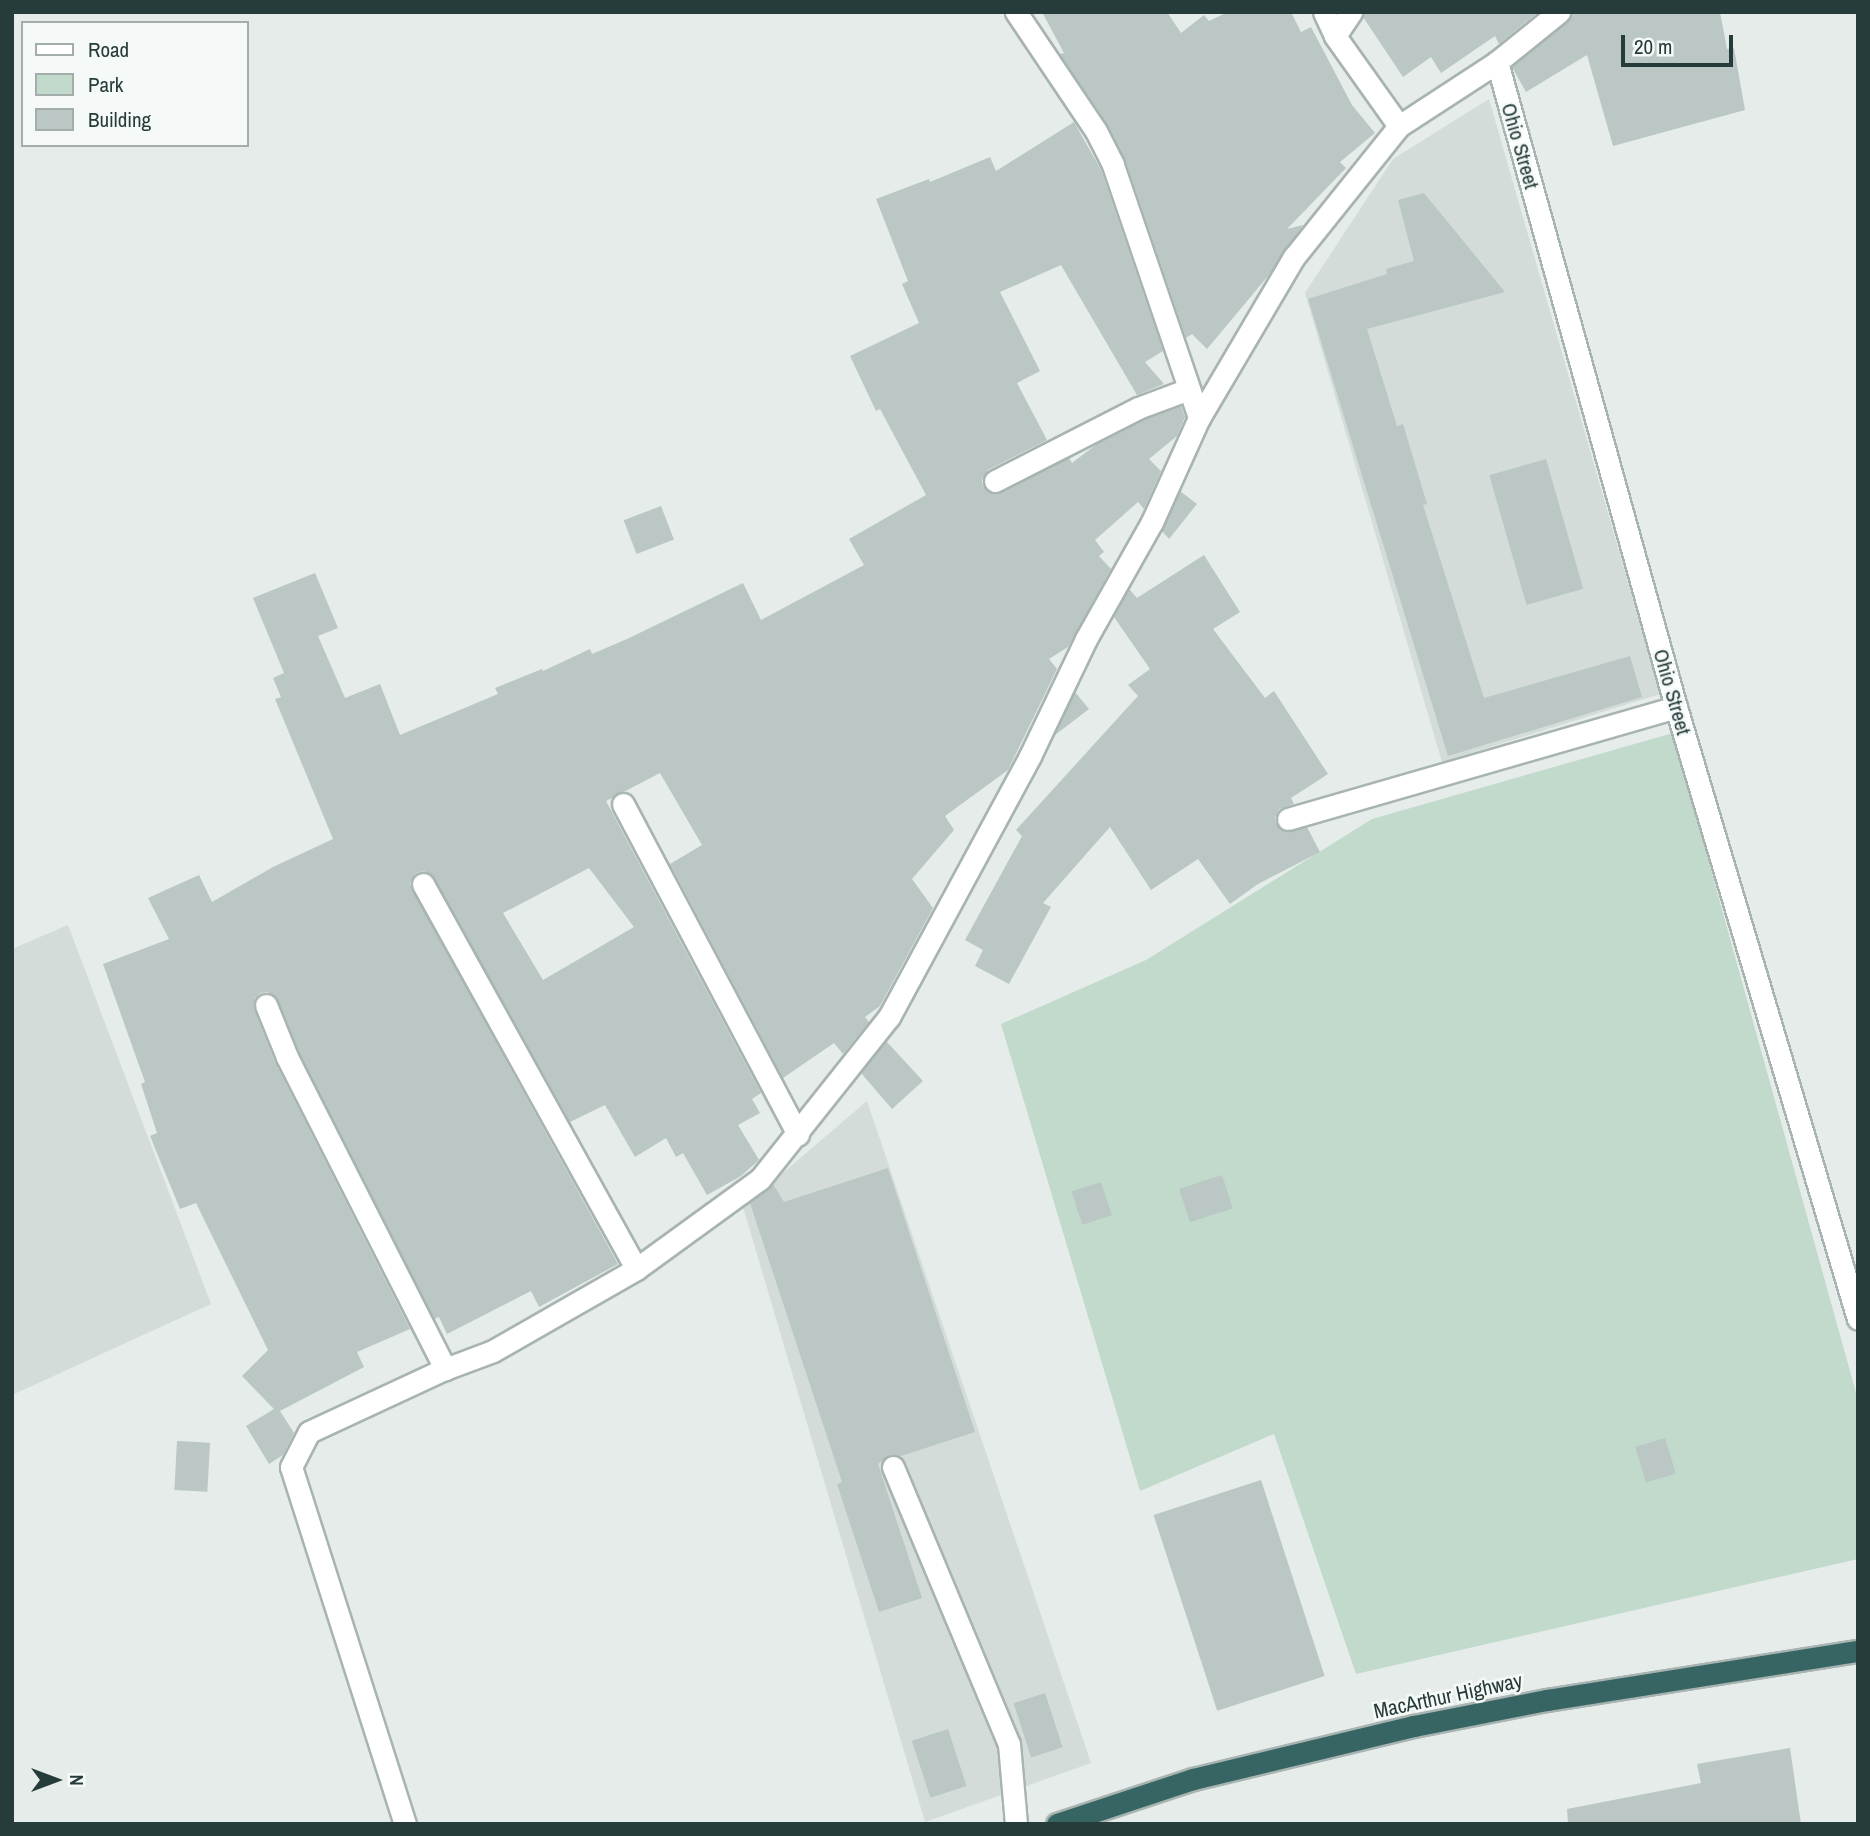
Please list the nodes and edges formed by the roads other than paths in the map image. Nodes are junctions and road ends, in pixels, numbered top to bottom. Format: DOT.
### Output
graph roads {
  1 [pos="1016,12"];
  2 [pos="1324,12"];
  3 [pos="1351,12"];
  4 [pos="1559,12"];
  5 [pos="1335,36"];
  6 [pos="1497,62"];
  7 [pos="1399,126"];
  8 [pos="1189,388"];
  9 [pos="1199,418"];
  10 [pos="995,481"];
  11 [pos="1676,707"];
  12 [pos="623,804"];
  13 [pos="1288,819"];
  14 [pos="423,884"];
  15 [pos="266,1005"];
  16 [pos="798,1135"];
  17 [pos="636,1269"];
  18 [pos="1858,1319"];
  19 [pos="445,1369"];
  20 [pos="893,1466"];
  21 [pos="1858,1651"];
  22 [pos="405,1824"];
  23 [pos="1016,1824"];
  24 [pos="1057,1824"];
  1 -- 8 [label="street"];
  2 -- 5 [label="street"];
  3 -- 5 [label="street"];
  4 -- 6 [label="street"];
  5 -- 7 [label="street"];
  6 -- 7 [label="street"];
  6 -- 11 [label="street, Ohio Street"];
  7 -- 9 [label="street"];
  8 -- 9 [label="street"];
  8 -- 10 [label="street"];
  9 -- 16 [label="street"];
  11 -- 13 [label="street"];
  11 -- 18 [label="street, Ohio Street"];
  12 -- 16 [label="street"];
  14 -- 17 [label="street"];
  15 -- 19 [label="street"];
  16 -- 17 [label="street"];
  17 -- 19 [label="street"];
  19 -- 22 [label="street"];
  20 -- 23 [label="street"];
  21 -- 24 [label="highway, MacArthur Highway"];
}
